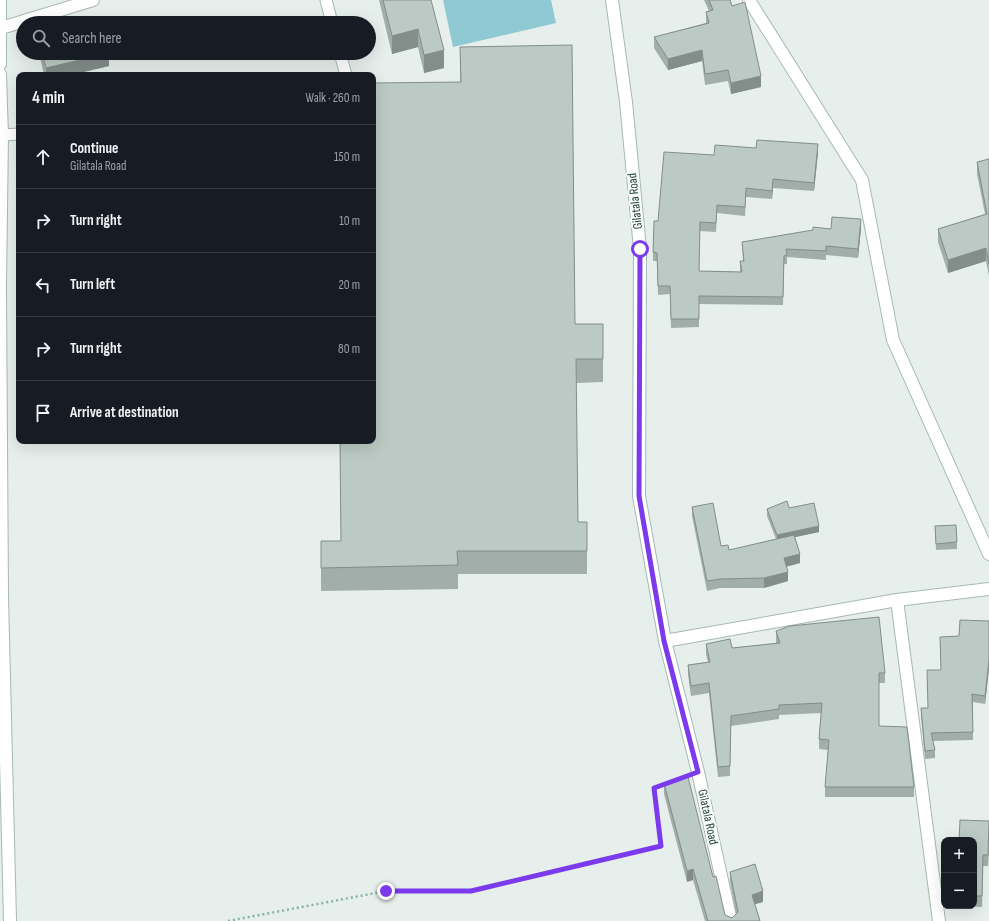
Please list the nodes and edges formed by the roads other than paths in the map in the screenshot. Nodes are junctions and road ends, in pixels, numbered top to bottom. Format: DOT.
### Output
graph roads {
  1 [pos="0,0"];
  2 [pos="93,0"];
  3 [pos="326,0"];
  4 [pos="612,0"];
  5 [pos="749,0"];
  6 [pos="40,16"];
  7 [pos="330,16"];
  8 [pos="16,23"];
  9 [pos="1,28"];
  10 [pos="342,60"];
  11 [pos="0,64"];
  12 [pos="345,72"];
  13 [pos="0,74"];
  14 [pos="16,134"];
  15 [pos="2,136"];
  16 [pos="0,287"];
  17 [pos="989,554"];
  18 [pos="989,589"];
  19 [pos="1,597"];
  20 [pos="897,600"];
  21 [pos="664,641"];
  22 [pos="10,921"];
  23 [pos="731,921"];
  24 [pos="939,921"];
  1 -- 9 [label="street"];
  2 -- 6 [label="street"];
  3 -- 7 [label="lane"];
  4 -- 21 [label="street, Gilatala Road"];
  5 -- 17 [label="street"];
  8 -- 9 [label="street"];
  9 -- 11 [label="street"];
  10 -- 12 [label="lane"];
  13 -- 15 [label="street"];
  14 -- 15 [label="lane"];
  15 -- 16 [label="street"];
  16 -- 19 [label="street"];
  18 -- 20 [label="street"];
  19 -- 22 [label="street"];
  20 -- 21 [label="street"];
  20 -- 24 [label="street"];
  21 -- 23 [label="street, Gilatala Road"];
}
